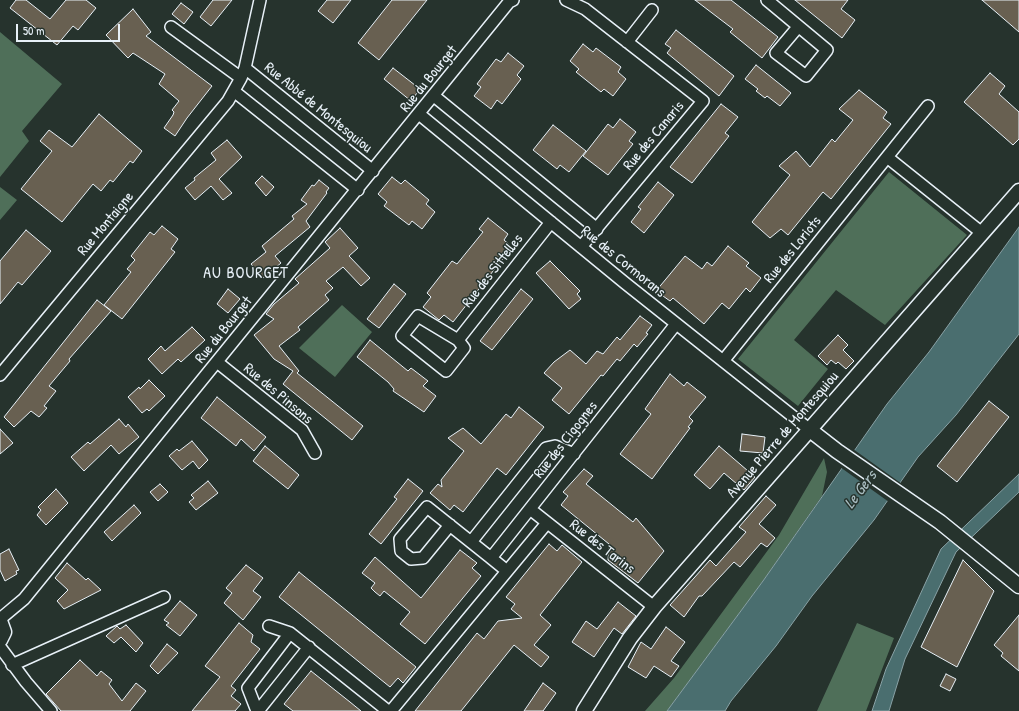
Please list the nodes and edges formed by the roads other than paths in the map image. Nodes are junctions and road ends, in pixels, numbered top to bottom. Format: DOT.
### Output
graph roads {
  1 [pos="260,0"];
  2 [pos="513,0"];
  3 [pos="566,0"];
  4 [pos="767,0"];
  5 [pos="652,10"];
  6 [pos="171,27"];
  7 [pos="798,27"];
  8 [pos="627,42"];
  9 [pos="243,73"];
  10 [pos="235,92"];
  11 [pos="434,96"];
  12 [pos="928,106"];
  13 [pos="419,114"];
  14 [pos="887,157"];
  15 [pos="373,171"];
  16 [pos="358,190"];
  17 [pos="1019,191"];
  18 [pos="551,222"];
  19 [pos="597,228"];
  20 [pos="982,233"];
  21 [pos="582,247"];
  22 [pos="676,324"];
  23 [pos="458,340"];
  24 [pos="723,361"];
  25 [pos="217,362"];
  26 [pos="0,375"];
  27 [pos="810,430"];
  28 [pos="315,453"];
  29 [pos="574,454"];
  30 [pos="530,509"];
  31 [pos="546,523"];
  32 [pos="450,525"];
  33 [pos="471,542"];
  34 [pos="491,558"];
  35 [pos="507,571"];
  36 [pos="1019,585"];
  37 [pos="164,597"];
  38 [pos="654,607"];
  39 [pos="0,620"];
  40 [pos="268,626"];
  41 [pos="290,633"];
  42 [pos="0,640"];
  43 [pos="0,647"];
  44 [pos="309,647"];
  45 [pos="12,665"];
  46 [pos="51,711"];
  47 [pos="258,711"];
  48 [pos="389,711"];
  49 [pos="584,711"];
  1 -- 9 [label="street, Rue Montaigne"];
  2 -- 11 [label="street, Rue du Bourget"];
  3 -- 8 [label="street, Rue des Canaris"];
  4 -- 7 [label="street"];
  5 -- 8 [label="street"];
  6 -- 9 [label="street, Rue Abbé de Montesquiou"];
  7 -- 7 [label="street"];
  8 -- 19 [label="street, Rue des Canaris"];
  9 -- 10 [label="street, Rue Montaigne"];
  9 -- 15 [label="street, Rue Abbé de Montesquiou"];
  10 -- 16 [label="street"];
  10 -- 26 [label="street, Rue Montaigne"];
  11 -- 13 [label="street, Rue du Bourget"];
  11 -- 19 [label="street, Rue des Cormorans"];
  12 -- 14 [label="street, Rue des Loriots"];
  13 -- 15 [label="street, Rue du Bourget"];
  13 -- 18 [label="street, Rue des Cormorans"];
  14 -- 20 [label="street"];
  14 -- 24 [label="street, Rue des Loriots"];
  15 -- 16 [label="street, Rue du Bourget"];
  16 -- 25 [label="street, Rue du Bourget"];
  17 -- 20 [label="street, Avenue Pierre de Montesquiou"];
  18 -- 21 [label="street, Rue des Cormorans"];
  18 -- 23 [label="street, Rue des Sittelles"];
  19 -- 21 [label="street, Rue des Canaris"];
  20 -- 27 [label="street, Avenue Pierre de Montesquiou"];
  21 -- 22 [label="street, Rue des Cormorans"];
  22 -- 24 [label="street, Rue des Cormorans"];
  22 -- 29 [label="street, Rue des Cigognes"];
  23 -- 23 [label="street"];
  24 -- 27 [label="street, Rue des Cormorans"];
  25 -- 28 [label="street, Rue des Pinsons"];
  25 -- 39 [label="street, Rue du Bourget"];
  27 -- 36 [label="street"];
  27 -- 38 [label="street, Avenue Pierre de Montesquiou"];
  29 -- 30 [label="street, Rue des Cigognes"];
  29 -- 33 [label="street"];
  30 -- 31 [label="street, Rue des Tarins"];
  30 -- 34 [label="street, Rue des Cigognes"];
  31 -- 35 [label="street"];
  31 -- 38 [label="street, Rue des Tarins"];
  32 -- 32 [label="street"];
  32 -- 33 [label="street"];
  33 -- 34 [label="street"];
  34 -- 35 [label="street"];
  35 -- 48 [label="street"];
  37 -- 45 [label="street"];
  38 -- 49 [label="street, Avenue Pierre de Montesquiou"];
  39 -- 42 [label="street"];
  40 -- 41 [label="street"];
  41 -- 44 [label="street"];
  41 -- 47 [label="street"];
  43 -- 45 [label="street"];
  44 -- 47 [label="street"];
  44 -- 48 [label="street"];
  45 -- 46 [label="street"];
}
